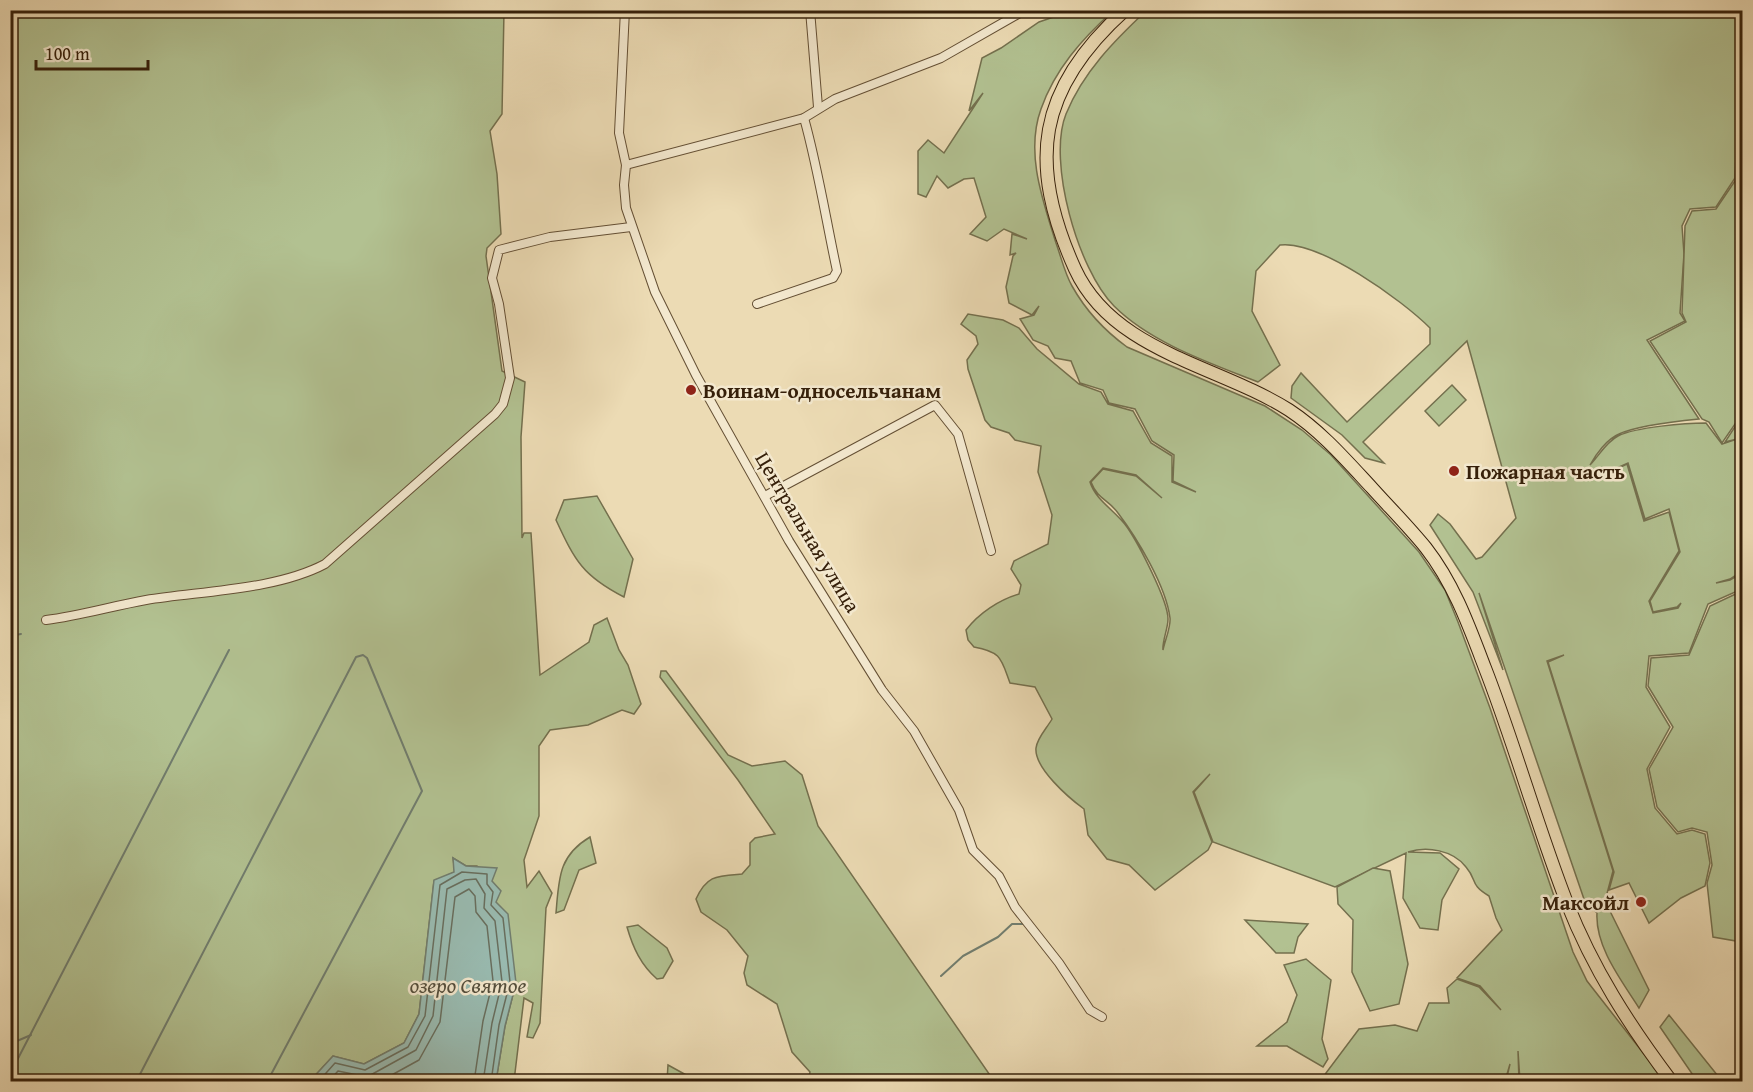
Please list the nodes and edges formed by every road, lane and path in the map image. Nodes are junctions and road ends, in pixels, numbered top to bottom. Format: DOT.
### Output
graph roads {
  1 [pos="625,10"];
  2 [pos="810,10"];
  3 [pos="1025,10"];
  4 [pos="1125,10"];
  5 [pos="818,107"];
  6 [pos="804,117"];
  7 [pos="626,165"];
  8 [pos="631,226"];
  9 [pos="757,304"];
  10 [pos="765,496"];
  11 [pos="991,550"];
  12 [pos="46,620"];
  13 [pos="1101,1017"];
  14 [pos="1672,1082"];
  1 -- 7 [label="street, Центральная улица"];
  2 -- 5 [label="street"];
  3 -- 5 [label="street"];
  4 -- 14 [label="main road"];
  5 -- 6 [label="street"];
  6 -- 7 [label="street"];
  6 -- 9 [label="street"];
  7 -- 8 [label="street, Центральная улица"];
  8 -- 10 [label="street, Центральная улица"];
  8 -- 12 [label="street"];
  10 -- 11 [label="street"];
  10 -- 13 [label="street, Центральная улица"];
}
